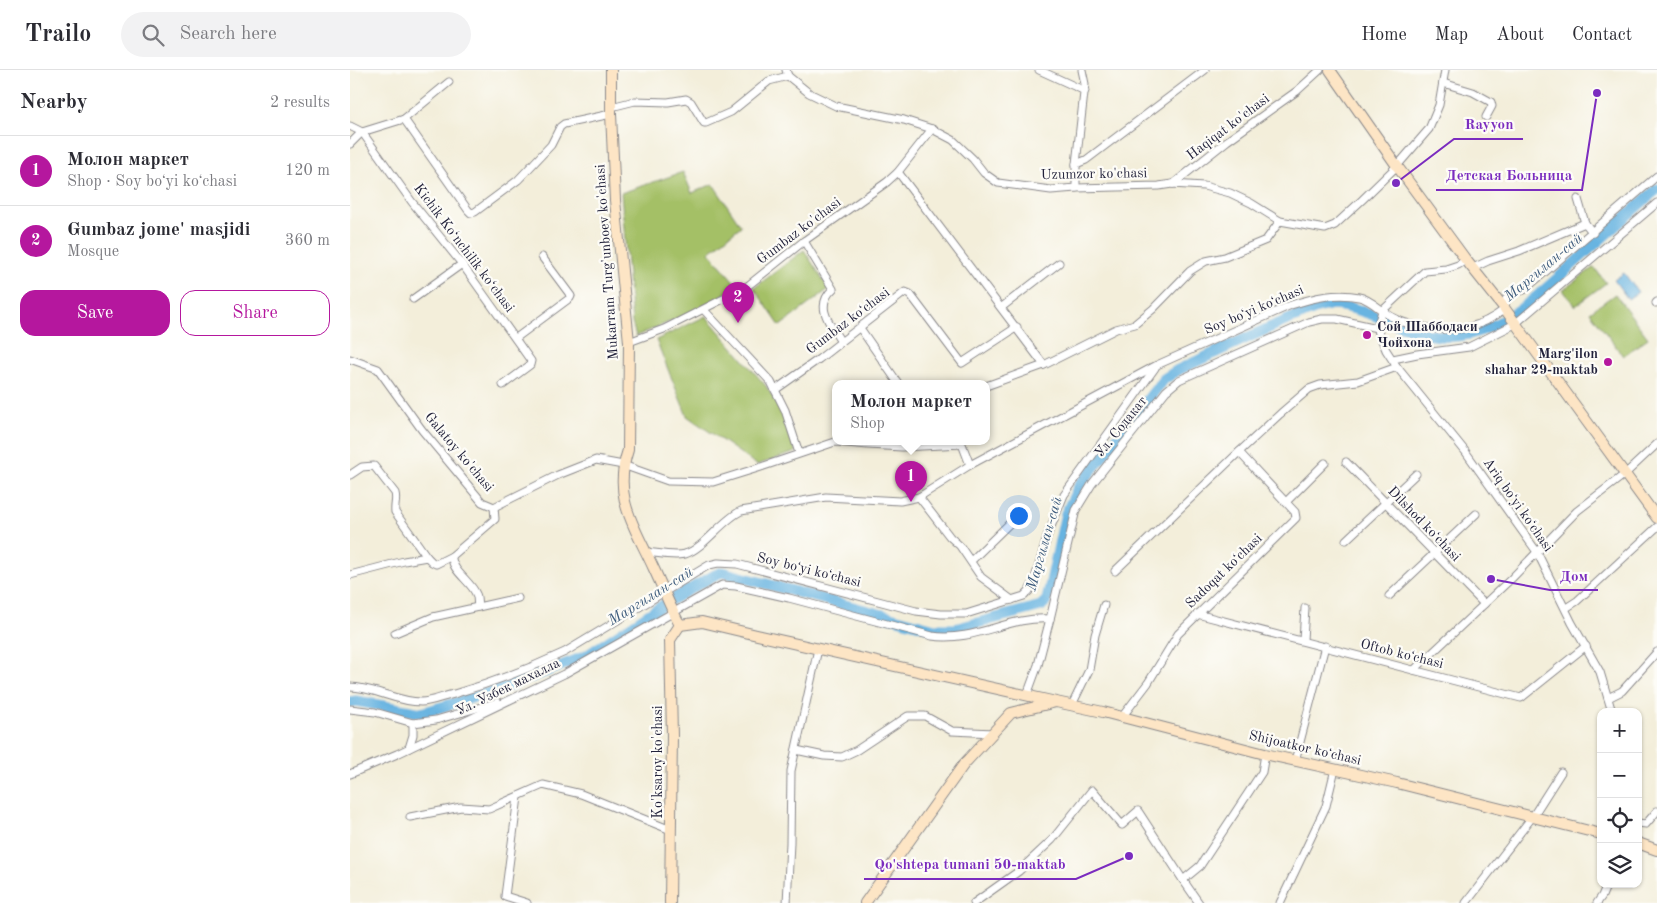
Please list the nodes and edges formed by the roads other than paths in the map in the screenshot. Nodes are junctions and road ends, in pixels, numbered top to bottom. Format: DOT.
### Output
graph roads {
  1 [pos="611,70"];
  2 [pos="1039,70"];
  3 [pos="1082,70"];
  4 [pos="1205,70"];
  5 [pos="1320,70"];
  6 [pos="1330,70"];
  7 [pos="1445,70"];
  8 [pos="787,73"];
  9 [pos="449,82"];
  10 [pos="1443,83"];
  11 [pos="1085,90"];
  12 [pos="611,110"];
  13 [pos="1486,116"];
  14 [pos="404,119"];
  15 [pos="350,126"];
  16 [pos="932,129"];
  17 [pos="362,132"];
  18 [pos="350,144"];
  19 [pos="1076,164"];
  20 [pos="1397,166"];
  21 [pos="898,172"];
  22 [pos="1657,176"];
  23 [pos="1172,184"];
  24 [pos="1076,188"];
  25 [pos="1578,199"];
  26 [pos="1657,203"];
  27 [pos="1280,221"];
  28 [pos="1585,223"];
  29 [pos="1592,233"];
  30 [pos="804,241"];
  31 [pos="542,257"];
  32 [pos="1059,263"];
  33 [pos="462,264"];
  34 [pos="1469,264"];
  35 [pos="413,299"];
  36 [pos="1002,307"];
  37 [pos="1505,309"];
  38 [pos="704,310"];
  39 [pos="1382,312"];
  40 [pos="1515,324"];
  41 [pos="1017,327"];
  42 [pos="1377,327"];
  43 [pos="860,328"];
  44 [pos="516,338"];
  45 [pos="629,342"];
  46 [pos="841,342"];
  47 [pos="350,359"];
  48 [pos="1392,359"];
  49 [pos="1044,365"];
  50 [pos="1157,365"];
  51 [pos="1397,367"];
  52 [pos="896,380"];
  53 [pos="503,385"];
  54 [pos="990,385"];
  55 [pos="775,390"];
  56 [pos="832,443"];
  57 [pos="1657,444"];
  58 [pos="860,445"];
  59 [pos="942,445"];
  60 [pos="962,445"];
  61 [pos="1239,452"];
  62 [pos="799,453"];
  63 [pos="1346,462"];
  64 [pos="1326,463"];
  65 [pos="623,465"];
  66 [pos="970,465"];
  67 [pos="1416,474"];
  68 [pos="1624,474"];
  69 [pos="350,475"];
  70 [pos="919,497"];
  71 [pos="1286,502"];
  72 [pos="1386,503"];
  73 [pos="494,507"];
  74 [pos="1476,514"];
  75 [pos="1657,518"];
  76 [pos="1012,521"];
  77 [pos="1657,527"];
  78 [pos="1346,540"];
  79 [pos="646,552"];
  80 [pos="1537,552"];
  81 [pos="1434,553"];
  82 [pos="452,556"];
  83 [pos="427,557"];
  84 [pos="970,561"];
  85 [pos="1115,570"];
  86 [pos="350,575"];
  87 [pos="664,592"];
  88 [pos="1389,596"];
  89 [pos="518,598"];
  90 [pos="1012,600"];
  91 [pos="1104,604"];
  92 [pos="1484,604"];
  93 [pos="478,606"];
  94 [pos="1305,608"];
  95 [pos="1566,608"];
  96 [pos="673,612"];
  97 [pos="1197,614"];
  98 [pos="1050,619"];
  99 [pos="680,625"];
  100 [pos="395,633"];
  101 [pos="1303,640"];
  102 [pos="1325,646"];
  103 [pos="1586,646"];
  104 [pos="818,649"];
  105 [pos="1657,652"];
  106 [pos="1414,670"];
  107 [pos="350,687"];
  108 [pos="527,692"];
  109 [pos="1027,695"];
  110 [pos="1608,698"];
  111 [pos="1056,702"];
  112 [pos="1072,705"];
  113 [pos="1611,708"];
  114 [pos="350,709"];
  115 [pos="1008,716"];
  116 [pos="1122,717"];
  117 [pos="413,723"];
  118 [pos="993,733"];
  119 [pos="409,748"];
  120 [pos="796,750"];
  121 [pos="1265,754"];
  122 [pos="1295,761"];
  123 [pos="1335,769"];
  124 [pos="1561,772"];
  125 [pos="350,774"];
  126 [pos="518,797"];
  127 [pos="1657,811"];
  128 [pos="1532,816"];
  129 [pos="410,817"];
  130 [pos="1642,824"];
  131 [pos="671,830"];
  132 [pos="1597,833"];
  133 [pos="1642,844"];
  134 [pos="1657,850"];
  135 [pos="1183,880"];
  136 [pos="1605,888"];
  137 [pos="527,903"];
  138 [pos="670,903"];
  139 [pos="787,903"];
  140 [pos="866,903"];
  141 [pos="974,903"];
  142 [pos="1199,903"];
  143 [pos="1280,903"];
  144 [pos="1466,903"];
  145 [pos="1597,903"];
  1 -- 12 [label="street, Mukarram Turg'unboev ko'chasi"];
  2 -- 11 [label="street"];
  3 -- 11 [label="street"];
  4 -- 19 [label="street"];
  5 -- 23 [label="street, Haqiqat ko'chasi"];
  6 -- 20 [label="street"];
  7 -- 10 [label="street, Uzumzor ko'chasi"];
  8 -- 12 [label="street"];
  8 -- 16 [label="street, Uzumzor ko'chasi"];
  9 -- 14 [label="street"];
  10 -- 13 [label="street"];
  10 -- 20 [label="street, Uzumzor ko'chasi"];
  11 -- 19 [label="street"];
  12 -- 14 [label="street"];
  12 -- 45 [label="street, Mukarram Turg'unboev ko'chasi"];
  14 -- 17 [label="street"];
  15 -- 17 [label="street, Kichik Ko‘nchilik ko‘chasi"];
  16 -- 21 [label="street, Gumbaz ko'chasi"];
  16 -- 24 [label="street, Uzumzor ko'chasi"];
  17 -- 18 [label="street"];
  17 -- 33 [label="street, Kichik Ko‘nchilik ko‘chasi"];
  19 -- 24 [label="street"];
  20 -- 27 [label="street, Uzumzor ko'chasi"];
  20 -- 34 [label="street"];
  21 -- 30 [label="street, Gumbaz ko'chasi"];
  21 -- 36 [label="street"];
  22 -- 29 [label="street, Soy boʻyi koʻchasi"];
  23 -- 24 [label="street, Uzumzor ko'chasi"];
  23 -- 27 [label="street, Uzumzor ko'chasi"];
  25 -- 28 [label="street"];
  26 -- 40 [label="street"];
  27 -- 49 [label="street"];
  28 -- 29 [label="street"];
  28 -- 34 [label="street"];
  29 -- 37 [label="street, Soy boʻyi koʻchasi"];
  30 -- 38 [label="street, Gumbaz ko'chasi"];
  30 -- 46 [label="street"];
  31 -- 44 [label="street"];
  32 -- 36 [label="street"];
  33 -- 35 [label="street"];
  33 -- 44 [label="street, Kichik Ko‘nchilik ko‘chasi"];
  34 -- 37 [label="street"];
  34 -- 39 [label="street"];
  36 -- 41 [label="street"];
  37 -- 39 [label="street, Soy boʻyi koʻchasi"];
  37 -- 40 [label="street"];
  38 -- 45 [label="street, Gumbaz ko'chasi"];
  38 -- 55 [label="street"];
  39 -- 42 [label="street"];
  39 -- 50 [label="street, Soy boʻyi koʻchasi"];
  40 -- 48 [label="street"];
  40 -- 68 [label="street"];
  41 -- 43 [label="street, Gumbaz koʻchasi"];
  41 -- 49 [label="street"];
  42 -- 48 [label="street, Ariq boʻyi koʻchasi"];
  42 -- 98 [label="street, Ул. Содакат"];
  43 -- 46 [label="street, Gumbaz koʻchasi"];
  43 -- 52 [label="street"];
  44 -- 53 [label="street, Kichik Ko‘nchilik ko‘chasi"];
  45 -- 65 [label="street, Mukarram Turg'unboev ko'chasi"];
  46 -- 55 [label="street, Gumbaz koʻchasi"];
  47 -- 73 [label="street, Galatoy ko'chasi"];
  48 -- 51 [label="street, Ariq boʻyi koʻchasi"];
  49 -- 54 [label="street"];
  50 -- 66 [label="street, Soy boʻyi koʻchasi"];
  50 -- 90 [label="street, Soy boʻyi koʻchasi"];
  51 -- 61 [label="street"];
  51 -- 80 [label="street, Ariq boʻyi koʻchasi"];
  55 -- 62 [label="street"];
  56 -- 62 [label="street"];
  57 -- 68 [label="street"];
  58 -- 59 [label="street"];
  60 -- 66 [label="street"];
  61 -- 71 [label="street, Sadoqat koʻchasi"];
  61 -- 85 [label="street"];
  62 -- 65 [label="street"];
  63 -- 72 [label="street, Dilshod koʻchasi"];
  64 -- 71 [label="street"];
  65 -- 73 [label="street, Galatoy ko'chasi"];
  65 -- 79 [label="street, Mukarram Turg'unboev ko'chasi"];
  66 -- 70 [label="street, Soy boʻyi koʻchasi"];
  67 -- 72 [label="street"];
  68 -- 75 [label="street"];
  68 -- 80 [label="street"];
  69 -- 83 [label="street"];
  70 -- 79 [label="street, Soy boʻyi koʻchasi"];
  70 -- 84 [label="street"];
  71 -- 97 [label="street, Sadoqat koʻchasi"];
  72 -- 78 [label="street"];
  72 -- 81 [label="street, Dilshod koʻchasi"];
  73 -- 82 [label="street"];
  74 -- 81 [label="street"];
  76 -- 84 [label="street"];
  77 -- 95 [label="street"];
  79 -- 87 [label="street, Mukarram Turg'unboev ko'chasi"];
  80 -- 92 [label="street"];
  80 -- 95 [label="street, Ariq boʻyi koʻchasi"];
  81 -- 88 [label="street"];
  81 -- 92 [label="street, Dilshod koʻchasi"];
  82 -- 83 [label="street"];
  82 -- 93 [label="street"];
  83 -- 86 [label="street"];
  84 -- 90 [label="street"];
  87 -- 90 [label="street, Soy boʻyi koʻchasi"];
  87 -- 96 [label="street, Mukarram Turg'unboev ko'chasi"];
  87 -- 107 [label="street, Soy boʻyi koʻchasi"];
  89 -- 93 [label="street"];
  91 -- 112 [label="street"];
  92 -- 106 [label="street"];
  93 -- 100 [label="street"];
  94 -- 101 [label="street"];
  95 -- 103 [label="street, Ariq boʻyi koʻchasi"];
  96 -- 98 [label="street, Ул. Узбек махалла"];
  96 -- 99 [label="street, Mukarram Turg'unboev ko'chasi"];
  96 -- 108 [label="street, Ул. Узбек махалла"];
  97 -- 101 [label="street, Oftob koʻchasi"];
  97 -- 116 [label="street, Sadoqat koʻchasi"];
  98 -- 109 [label="street, Ул. Содакат"];
  99 -- 104 [label="street"];
  99 -- 131 [label="street, Ko'ksaroy ko'chasi"];
  101 -- 102 [label="street, Oftob koʻchasi"];
  102 -- 106 [label="street, Oftob koʻchasi"];
  102 -- 122 [label="street"];
  103 -- 106 [label="street, Oftob koʻchasi"];
  103 -- 110 [label="street, Ariq boʻyi koʻchasi"];
  104 -- 109 [label="street"];
  104 -- 120 [label="street"];
  105 -- 110 [label="street"];
  108 -- 117 [label="street"];
  108 -- 119 [label="street, Ул. Узбек махалла"];
  109 -- 111 [label="street"];
  109 -- 115 [label="street"];
  110 -- 113 [label="street, Ariq boʻyi koʻchasi"];
  111 -- 112 [label="street, Shijoatkor koʻchasi"];
  111 -- 115 [label="street, Shijoatkor koʻchasi"];
  112 -- 116 [label="street, Shijoatkor koʻchasi"];
  114 -- 117 [label="street"];
  115 -- 118 [label="street"];
  116 -- 121 [label="street, Shijoatkor koʻchasi"];
  117 -- 119 [label="street"];
  118 -- 120 [label="street"];
  118 -- 140 [label="street"];
  119 -- 125 [label="street, Ул. Узбек махалла"];
  120 -- 139 [label="street"];
  121 -- 122 [label="street, Shijoatkor koʻchasi"];
  121 -- 135 [label="street"];
  122 -- 123 [label="street, Shijoatkor koʻchasi"];
  123 -- 128 [label="street, Shijoatkor koʻchasi"];
  123 -- 143 [label="street"];
  124 -- 128 [label="street"];
  126 -- 129 [label="street"];
  126 -- 131 [label="street"];
  126 -- 137 [label="street"];
  127 -- 130 [label="street"];
  128 -- 132 [label="street, Shijoatkor koʻchasi"];
  128 -- 144 [label="street"];
  131 -- 138 [label="street, Ko'ksaroy ko'chasi"];
  133 -- 134 [label="street"];
  135 -- 141 [label="street"];
  135 -- 142 [label="street"];
  136 -- 145 [label="street"];
}
